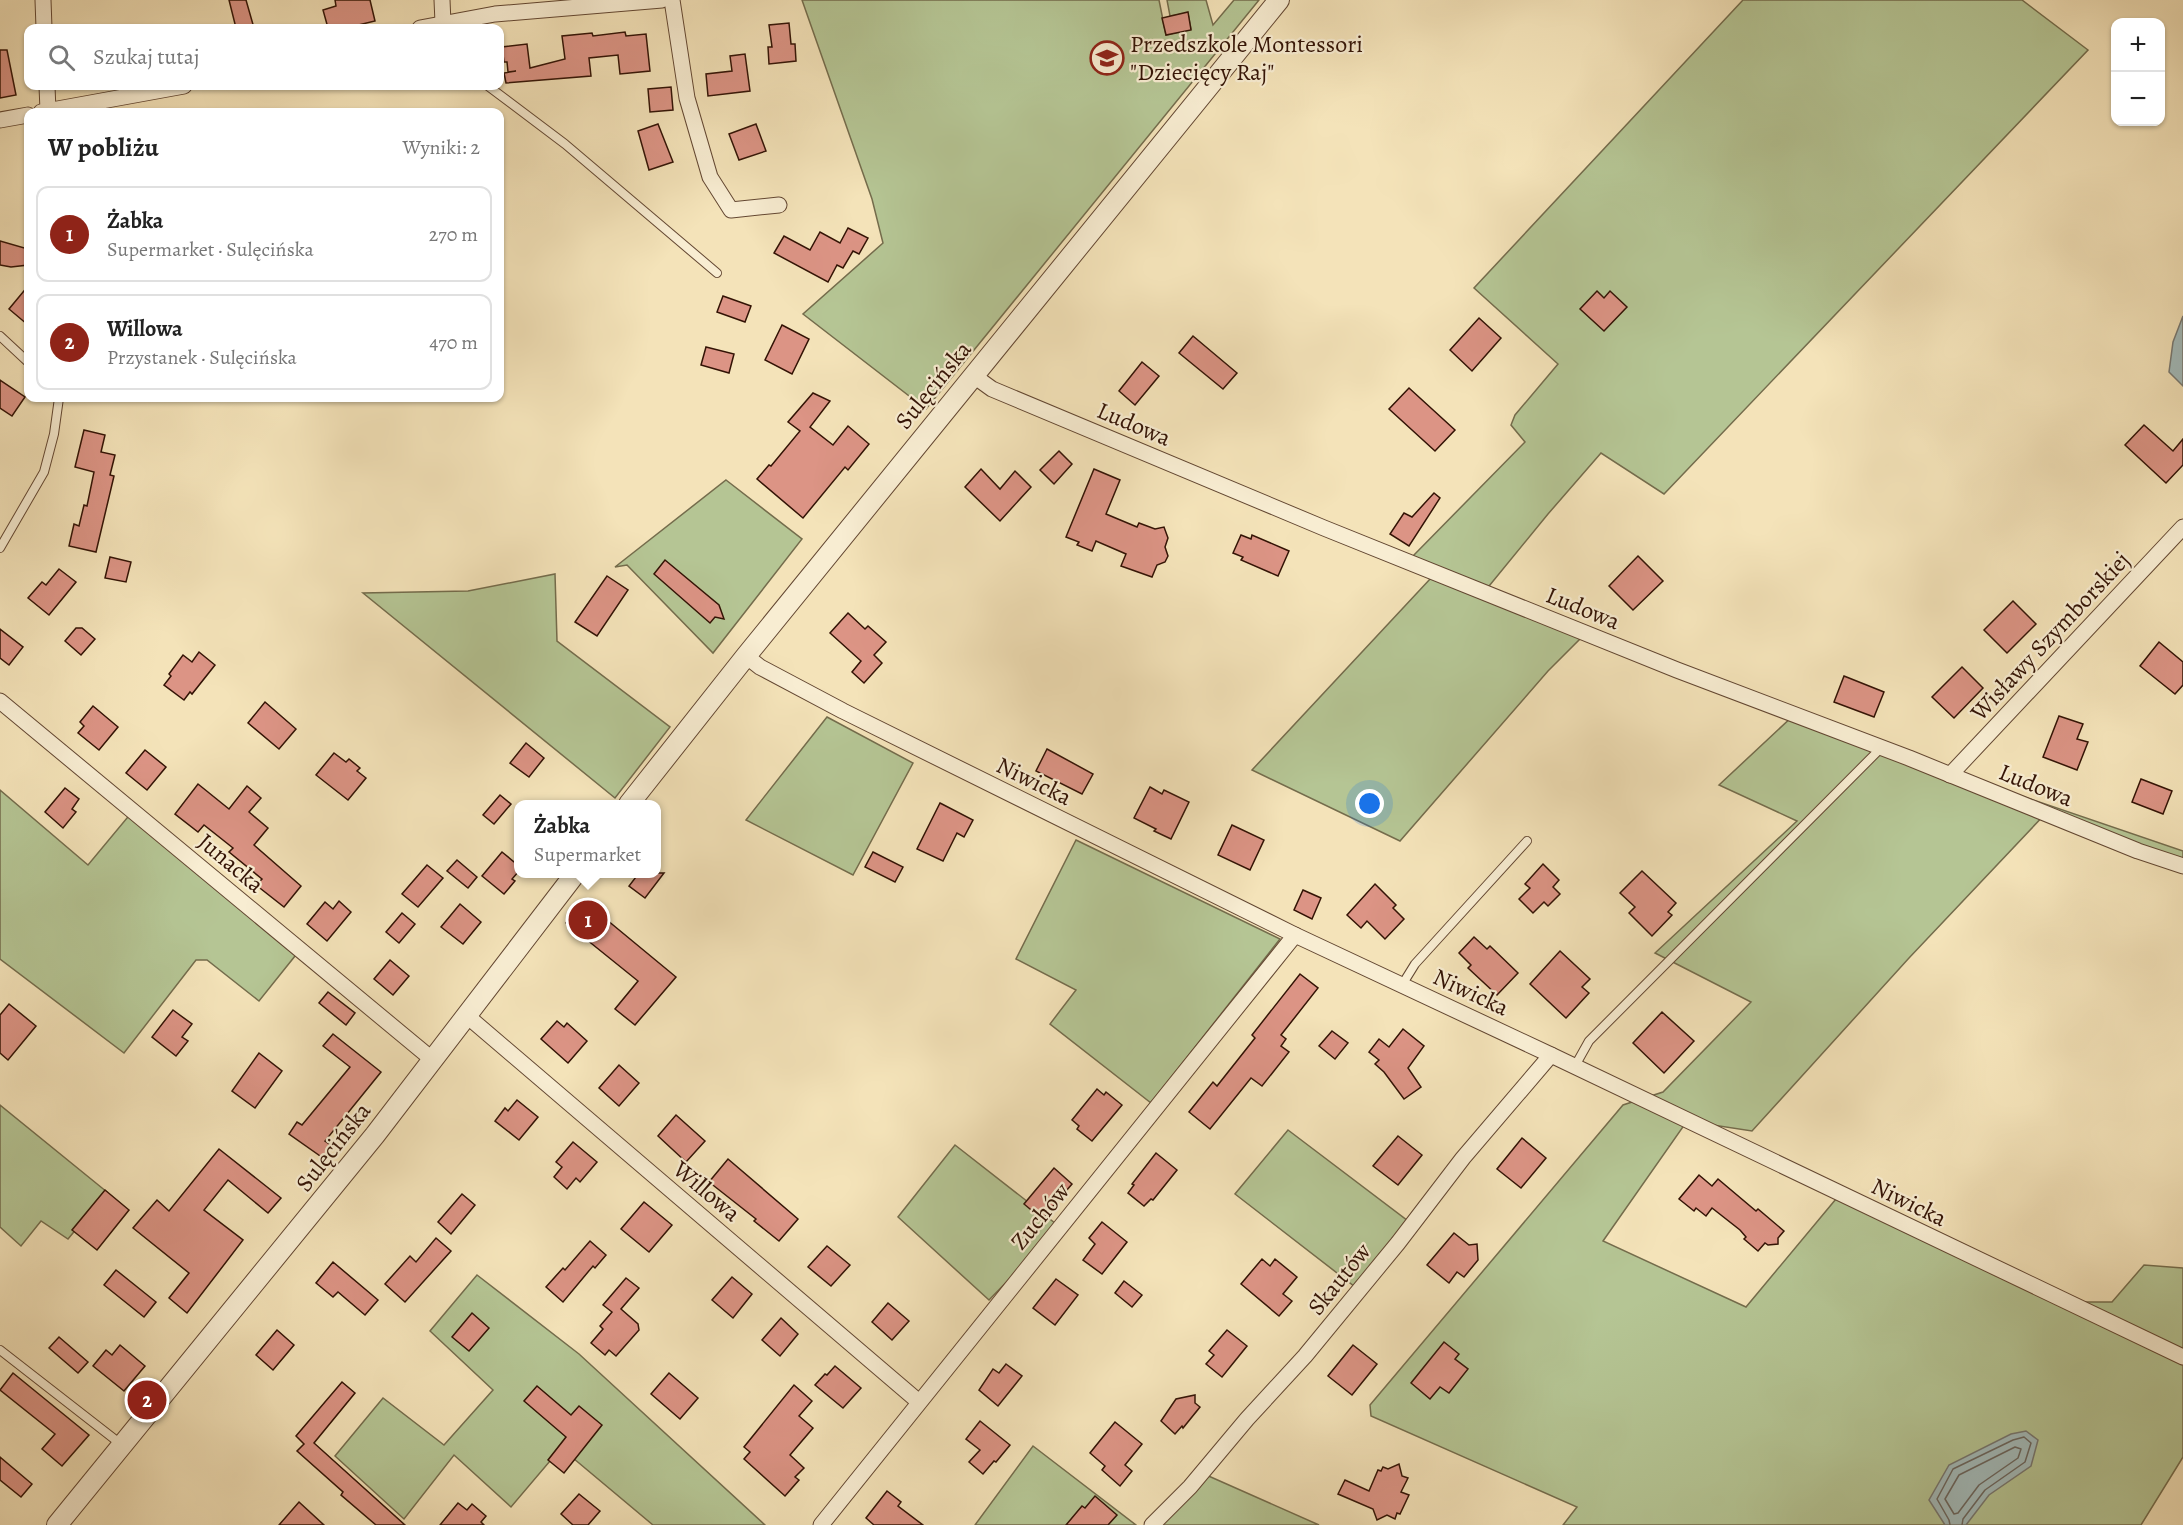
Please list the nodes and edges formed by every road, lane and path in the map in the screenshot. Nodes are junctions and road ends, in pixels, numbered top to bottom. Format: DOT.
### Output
graph roads {
  1 [pos="43,0"];
  2 [pos="442,0"];
  3 [pos="662,0"];
  4 [pos="672,0"];
  5 [pos="1279,0"];
  6 [pos="640,1"];
  7 [pos="443,23"];
  8 [pos="44,24"];
  9 [pos="438,24"];
  10 [pos="47,90"];
  11 [pos="163,90"];
  12 [pos="493,90"];
  13 [pos="45,108"];
  14 [pos="66,108"];
  15 [pos="24,116"];
  16 [pos="0,120"];
  17 [pos="779,205"];
  18 [pos="717,273"];
  19 [pos="0,336"];
  20 [pos="24,358"];
  21 [pos="974,376"];
  22 [pos="58,402"];
  23 [pos="2183,527"];
  24 [pos="0,548"];
  25 [pos="746,656"];
  26 [pos="0,701"];
  27 [pos="1881,748"];
  28 [pos="1950,775"];
  29 [pos="632,800"];
  30 [pos="1527,841"];
  31 [pos="2183,866"];
  32 [pos="571,878"];
  33 [pos="1295,935"];
  34 [pos="1402,985"];
  35 [pos="466,1015"];
  36 [pos="1551,1054"];
  37 [pos="433,1060"];
  38 [pos="1575,1066"];
  39 [pos="0,1350"];
  40 [pos="2183,1357"];
  41 [pos="919,1402"];
  42 [pos="123,1445"];
  43 [pos="57,1525"];
  44 [pos="821,1525"];
  45 [pos="1152,1525"];
  1 -- 8 [label="street"];
  2 -- 7 [label="street"];
  3 -- 6 [label="street"];
  4 -- 17 [label="street"];
  5 -- 21 [label="street, Sulęcińska"];
  6 -- 7 [label="street"];
  7 -- 9 [label="street"];
  10 -- 13 [label="street"];
  11 -- 14 [label="street"];
  12 -- 18 [label="lane"];
  15 -- 16 [label="street"];
  19 -- 20 [label="lane"];
  21 -- 25 [label="street, Sulęcińska"];
  21 -- 27 [label="street, Ludowa"];
  22 -- 24 [label="lane"];
  23 -- 28 [label="street, Wisławy Szymborskiej"];
  25 -- 29 [label="street, Sulęcińska"];
  25 -- 33 [label="street, Niwicka"];
  26 -- 37 [label="street, Junacka"];
  27 -- 28 [label="street, Ludowa"];
  27 -- 38 [label="lane"];
  28 -- 31 [label="street, Ludowa"];
  30 -- 34 [label="lane"];
  32 -- 35 [label="street, Sulęcińska"];
  33 -- 34 [label="street, Niwicka"];
  33 -- 41 [label="street, Zuchów"];
  34 -- 36 [label="street, Niwicka"];
  35 -- 37 [label="street, Sulęcińska"];
  35 -- 41 [label="street, Willowa"];
  36 -- 38 [label="street, Niwicka"];
  36 -- 45 [label="street, Skautów"];
  37 -- 42 [label="street, Sulęcińska"];
  38 -- 40 [label="street, Niwicka"];
  39 -- 42 [label="lane"];
  41 -- 44 [label="street, Zuchów"];
  42 -- 43 [label="street, Sulęcińska"];
}
